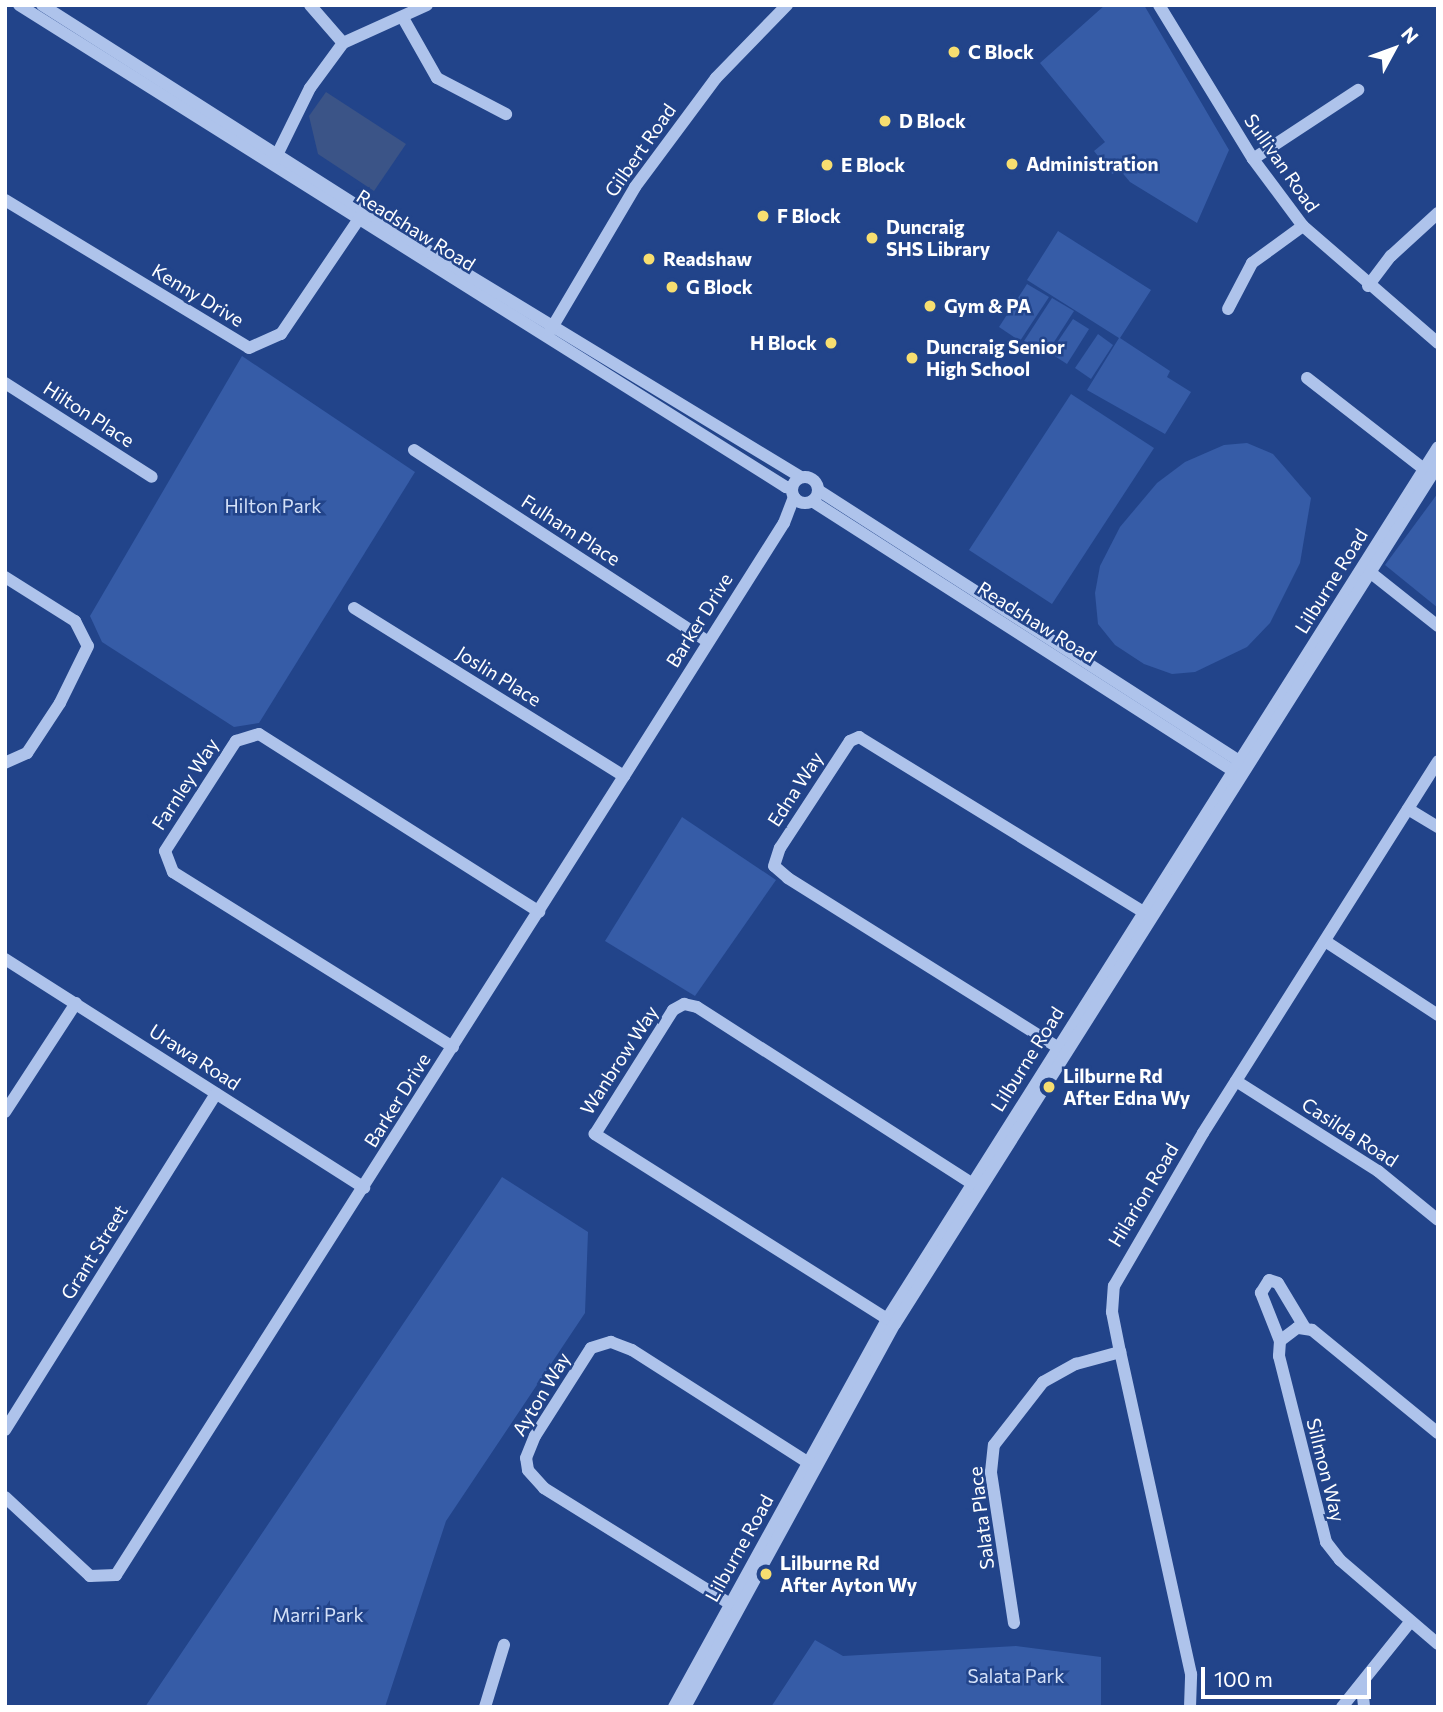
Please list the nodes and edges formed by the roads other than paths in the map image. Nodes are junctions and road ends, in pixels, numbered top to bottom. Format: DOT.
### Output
graph roads {
  1 [pos="19,5"];
  2 [pos="42,5"];
  3 [pos="310,5"];
  4 [pos="427,5"];
  5 [pos="787,5"];
  6 [pos="1159,5"];
  7 [pos="403,18"];
  8 [pos="343,43"];
  9 [pos="1358,90"];
  10 [pos="506,114"];
  11 [pos="276,158"];
  12 [pos="1253,159"];
  13 [pos="5,200"];
  14 [pos="1438,213"];
  15 [pos="362,214"];
  16 [pos="1303,226"];
  17 [pos="1368,286"];
  18 [pos="1228,309"];
  19 [pos="551,330"];
  20 [pos="1438,343"];
  21 [pos="1307,378"];
  22 [pos="5,383"];
  23 [pos="1438,447"];
  24 [pos="414,450"];
  25 [pos="1431,470"];
  26 [pos="152,477"];
  27 [pos="804,492"];
  28 [pos="1367,570"];
  29 [pos="5,577"];
  30 [pos="354,608"];
  31 [pos="1438,626"];
  32 [pos="708,642"];
  33 [pos="1438,761"];
  34 [pos="5,762"];
  35 [pos="1240,768"];
  36 [pos="624,776"];
  37 [pos="1408,809"];
  38 [pos="1438,827"];
  39 [pos="539,912"];
  40 [pos="1146,914"];
  41 [pos="1325,941"];
  42 [pos="5,958"];
  43 [pos="76,1003"];
  44 [pos="1438,1015"];
  45 [pos="453,1047"];
  46 [pos="1061,1049"];
  47 [pos="1236,1081"];
  48 [pos="216,1094"];
  49 [pos="5,1112"];
  50 [pos="975,1186"];
  51 [pos="364,1188"];
  52 [pos="1438,1220"];
  53 [pos="891,1322"];
  54 [pos="1305,1328"];
  55 [pos="1280,1341"];
  56 [pos="1120,1352"];
  57 [pos="5,1430"];
  58 [pos="1438,1433"];
  59 [pos="812,1465"];
  60 [pos="5,1497"];
  61 [pos="734,1606"];
  62 [pos="1410,1622"];
  63 [pos="1014,1623"];
  64 [pos="1438,1644"];
  65 [pos="504,1645"];
  66 [pos="1362,1687"];
  67 [pos="485,1707"];
  68 [pos="674,1707"];
  69 [pos="685,1707"];
  70 [pos="1190,1707"];
  71 [pos="1342,1707"];
  72 [pos="1364,1707"];
  1 -- 11 [label="street, Readshaw Road"];
  2 -- 11 [label="street, Readshaw Road"];
  3 -- 8 [label="street"];
  4 -- 7 [label="street"];
  5 -- 19 [label="street, Gilbert Road"];
  6 -- 12 [label="street, Sullivan Road"];
  7 -- 8 [label="street"];
  7 -- 10 [label="street"];
  8 -- 11 [label="street"];
  9 -- 12 [label="street"];
  11 -- 15 [label="street, Readshaw Road"];
  12 -- 16 [label="street, Sullivan Road"];
  13 -- 15 [label="street, Kenny Drive"];
  14 -- 17 [label="street"];
  15 -- 19 [label="street, Readshaw Road"];
  16 -- 17 [label="street, Sullivan Road"];
  16 -- 18 [label="street"];
  17 -- 20 [label="street, Sullivan Road"];
  19 -- 27 [label="street, Readshaw Road"];
  21 -- 25 [label="street"];
  22 -- 26 [label="street, Hilton Place"];
  23 -- 25 [label="street, Lilburne Road"];
  24 -- 32 [label="street, Fulham Place"];
  25 -- 28 [label="street, Lilburne Road"];
  27 -- 32 [label="street, Barker Drive"];
  27 -- 35 [label="street, Readshaw Road"];
  28 -- 31 [label="street"];
  28 -- 35 [label="street, Lilburne Road"];
  29 -- 34 [label="street"];
  30 -- 36 [label="street, Joslin Place"];
  32 -- 36 [label="street, Barker Drive"];
  33 -- 37 [label="street, Hilarion Road"];
  35 -- 40 [label="street, Lilburne Road"];
  36 -- 39 [label="street, Barker Drive"];
  37 -- 38 [label="street"];
  37 -- 41 [label="street, Hilarion Road"];
  39 -- 45 [label="street, Barker Drive"];
  39 -- 45 [label="street, Farnley Way"];
  40 -- 46 [label="street, Lilburne Road"];
  40 -- 46 [label="street, Edna Way"];
  41 -- 44 [label="street"];
  41 -- 47 [label="street, Hilarion Road"];
  42 -- 43 [label="street, Urawa Road"];
  43 -- 48 [label="street, Urawa Road"];
  43 -- 49 [label="street"];
  45 -- 51 [label="street, Barker Drive"];
  46 -- 50 [label="street, Lilburne Road"];
  47 -- 52 [label="street, Casilda Road"];
  47 -- 56 [label="street, Hilarion Road"];
  48 -- 51 [label="street, Urawa Road"];
  48 -- 57 [label="street, Grant Street"];
  50 -- 53 [label="street, Lilburne Road"];
  50 -- 53 [label="street, Wanbrow Way"];
  51 -- 60 [label="street, Barker Drive"];
  53 -- 59 [label="street, Lilburne Road"];
  54 -- 55 [label="street"];
  54 -- 55 [label="street, Sillmon Way"];
  54 -- 58 [label="street, Sillmon Way"];
  55 -- 62 [label="street, Sillmon Way"];
  56 -- 63 [label="street, Salata Place"];
  56 -- 70 [label="street, Hilarion Road"];
  59 -- 61 [label="street, Lilburne Road"];
  59 -- 61 [label="street, Ayton Way"];
  61 -- 68 [label="street, Lilburne Road"];
  61 -- 69 [label="street, Lilburne Road"];
  62 -- 64 [label="street, Sillmon Way"];
  62 -- 66 [label="street"];
  65 -- 67 [label="street"];
  66 -- 71 [label="street"];
  66 -- 72 [label="street"];
}
